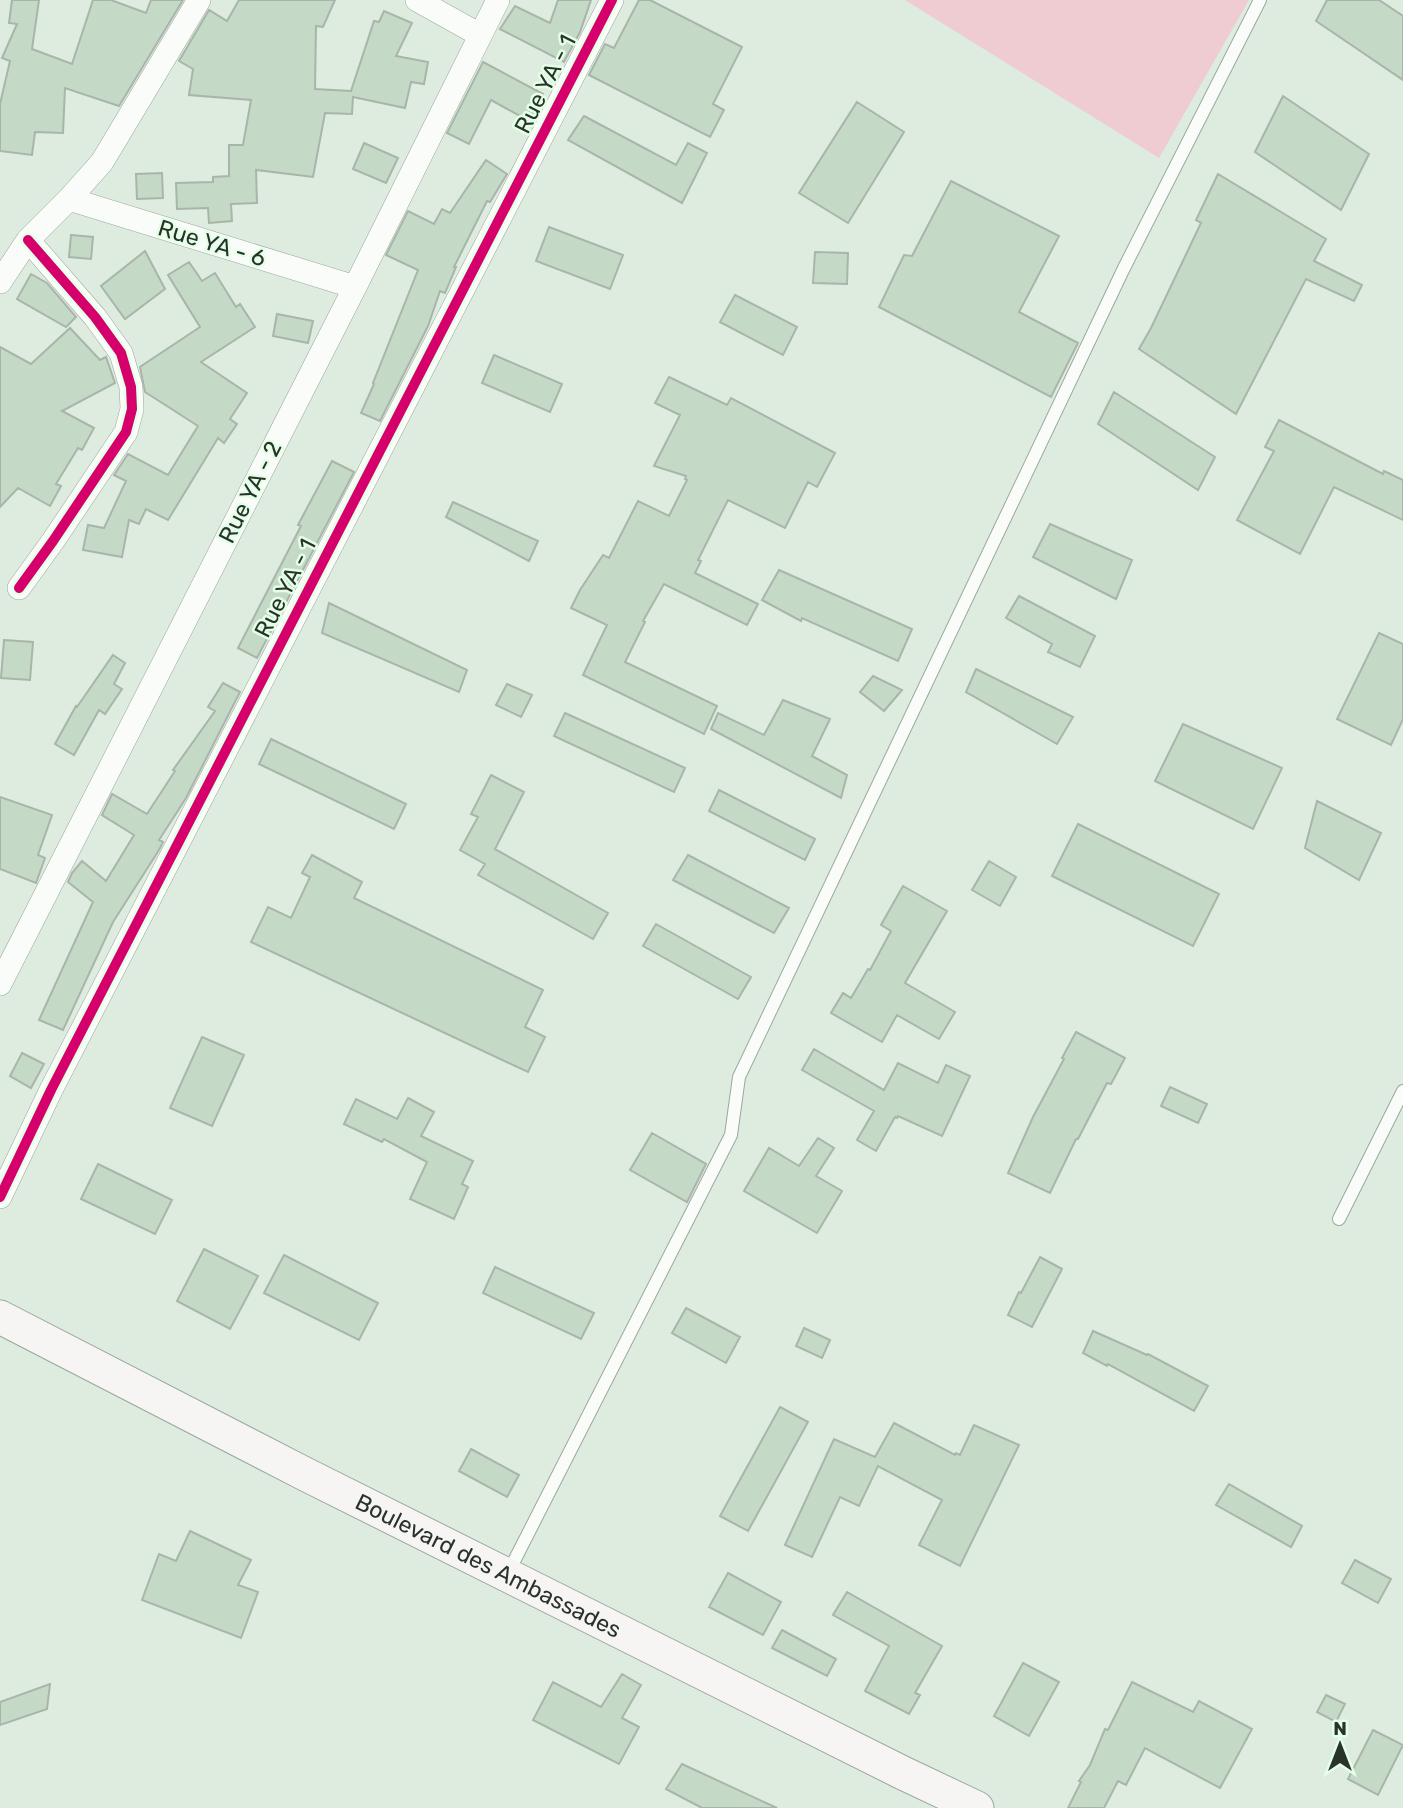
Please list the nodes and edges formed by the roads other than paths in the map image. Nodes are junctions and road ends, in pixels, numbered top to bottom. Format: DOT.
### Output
graph roads {
  1 [pos="199,0"];
  2 [pos="417,0"];
  3 [pos="498,0"];
  4 [pos="612,0"];
  5 [pos="1260,0"];
  6 [pos="480,35"];
  7 [pos="69,198"];
  8 [pos="27,240"];
  9 [pos="0,282"];
  10 [pos="355,287"];
  11 [pos="19,588"];
  12 [pos="0,984"];
  13 [pos="1403,1091"];
  14 [pos="0,1197"];
  15 [pos="1339,1219"];
  16 [pos="0,1317"];
  17 [pos="508,1574"];
  18 [pos="977,1808"];
  1 -- 7 [label="street"];
  2 -- 6 [label="street"];
  3 -- 6 [label="street, Rue YA - 2"];
  4 -- 14 [label="street, Rue YA - 1"];
  5 -- 17 [label="lane"];
  6 -- 10 [label="street, Rue YA - 2"];
  7 -- 8 [label="street"];
  7 -- 10 [label="street, Rue YA - 6"];
  8 -- 9 [label="street"];
  8 -- 11 [label="street"];
  10 -- 12 [label="street, Rue YA - 2"];
  13 -- 15 [label="lane"];
  16 -- 17 [label="main road, Boulevard des Ambassades"];
  17 -- 18 [label="main road, Boulevard des Ambassades"];
}
